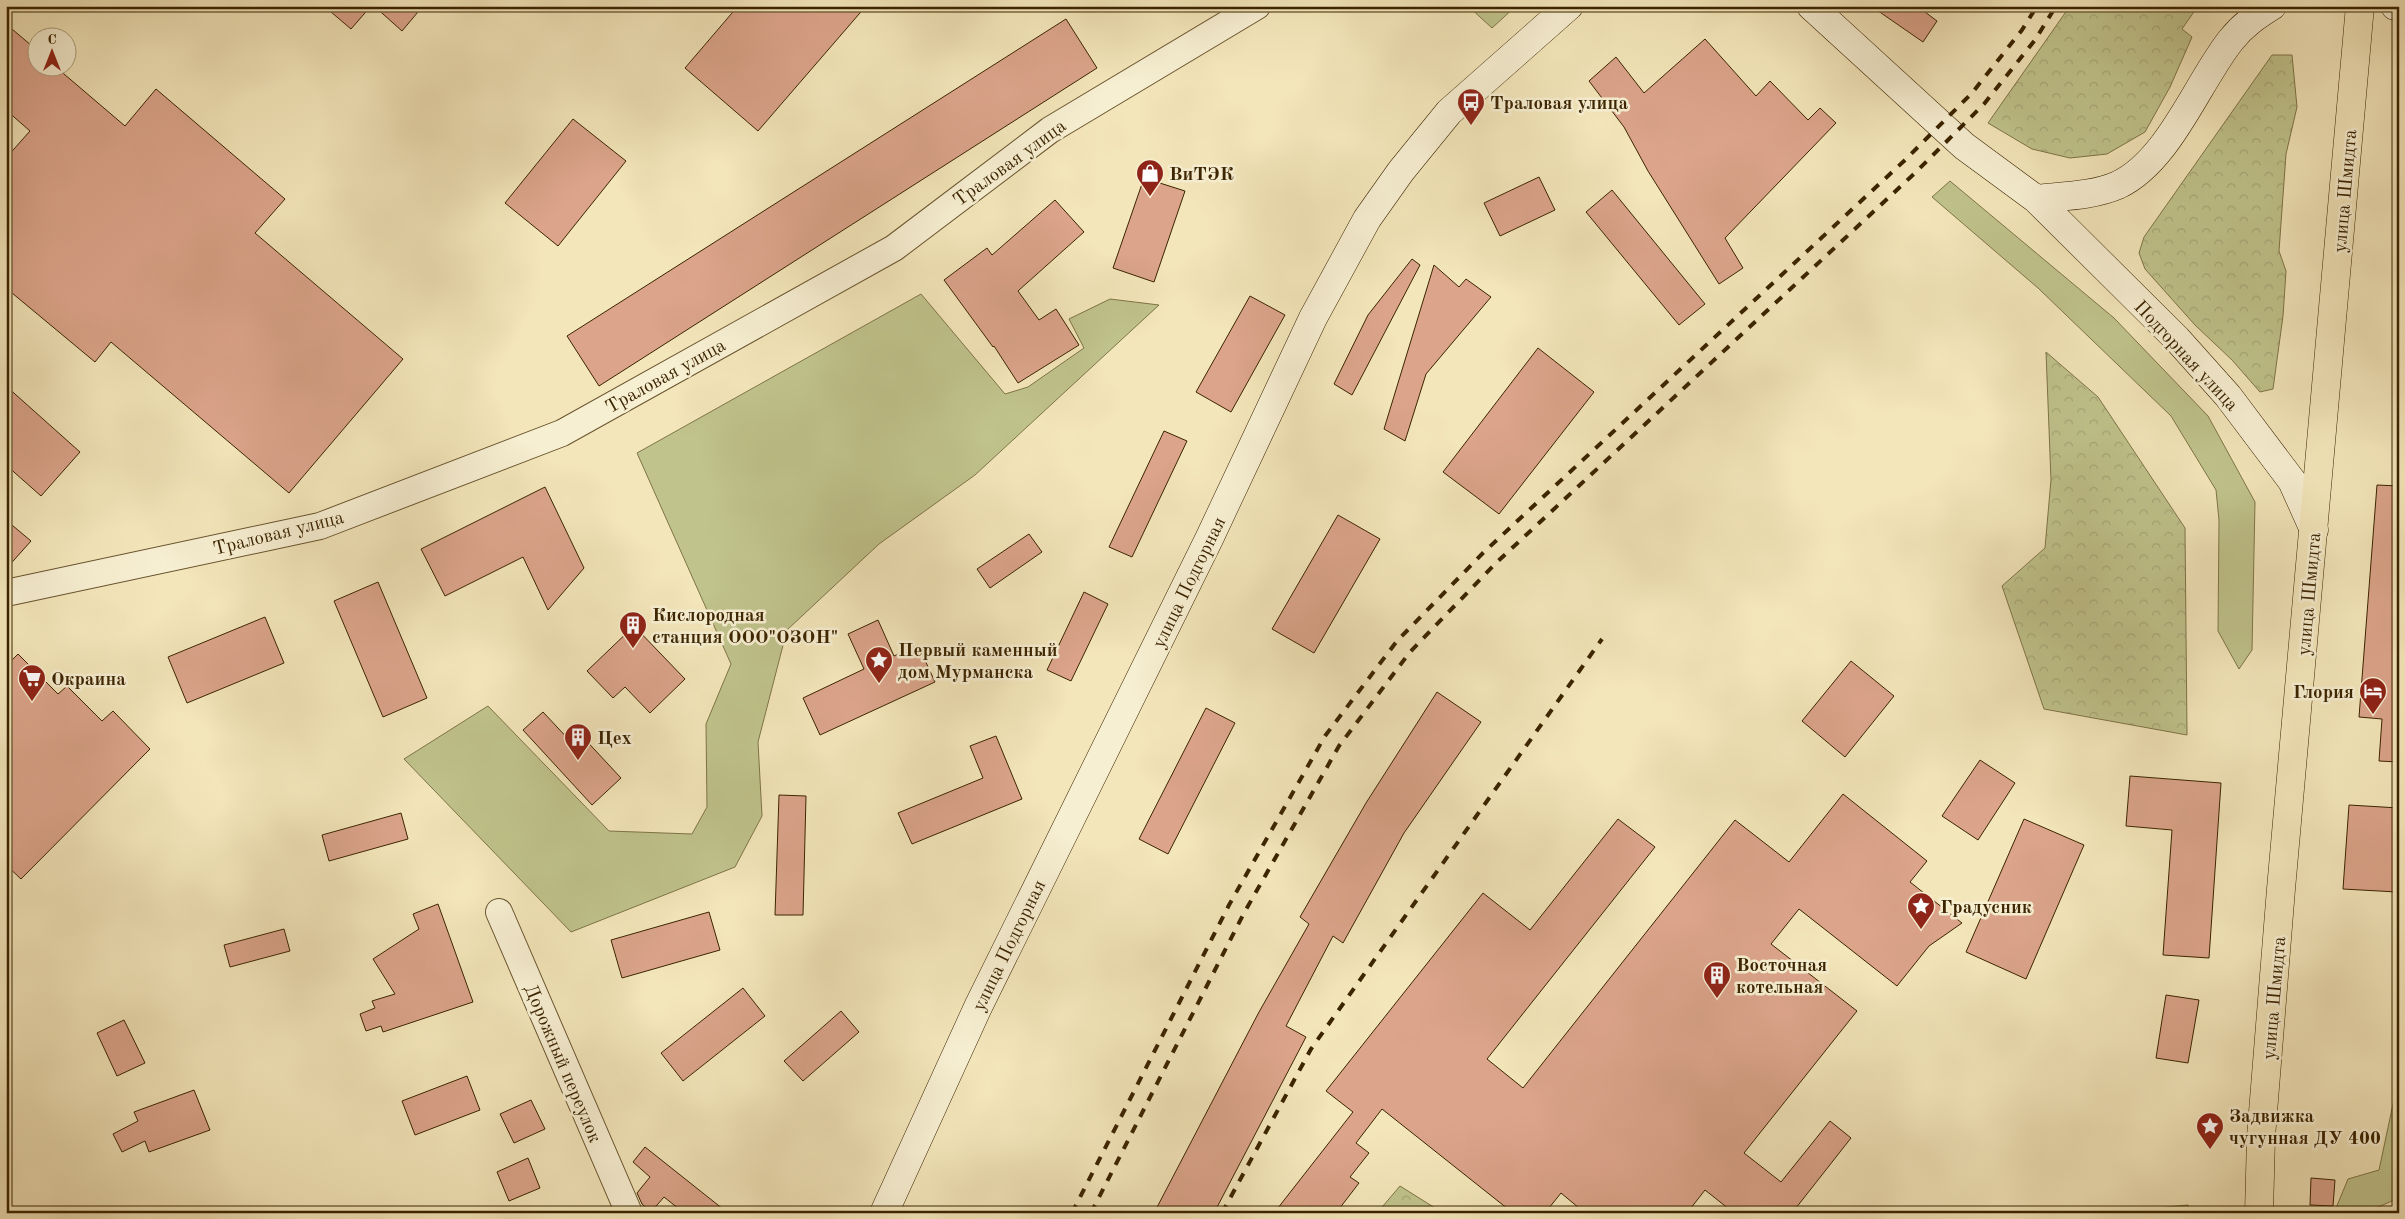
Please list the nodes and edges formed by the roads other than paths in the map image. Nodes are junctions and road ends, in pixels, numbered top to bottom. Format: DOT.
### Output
graph roads {
  1 [pos="1257,6"];
  2 [pos="1569,6"];
  3 [pos="1811,6"];
  4 [pos="2272,6"];
  5 [pos="2360,6"];
  6 [pos="2036,199"];
  7 [pos="2314,530"];
  8 [pos="6,593"];
  9 [pos="499,912"];
  10 [pos="629,1213"];
  11 [pos="884,1213"];
  12 [pos="2259,1213"];
  1 -- 8 [label="street, Траловая улица"];
  2 -- 11 [label="main road, улица Подгорная"];
  3 -- 6 [label="main road, Подгорная улица"];
  4 -- 6 [label="main road"];
  5 -- 7 [label="main road, улица Шмидта"];
  6 -- 7 [label="main road, Подгорная улица"];
  7 -- 12 [label="main road, улица Шмидта"];
  9 -- 10 [label="street, Дорожный переулок"];
}
